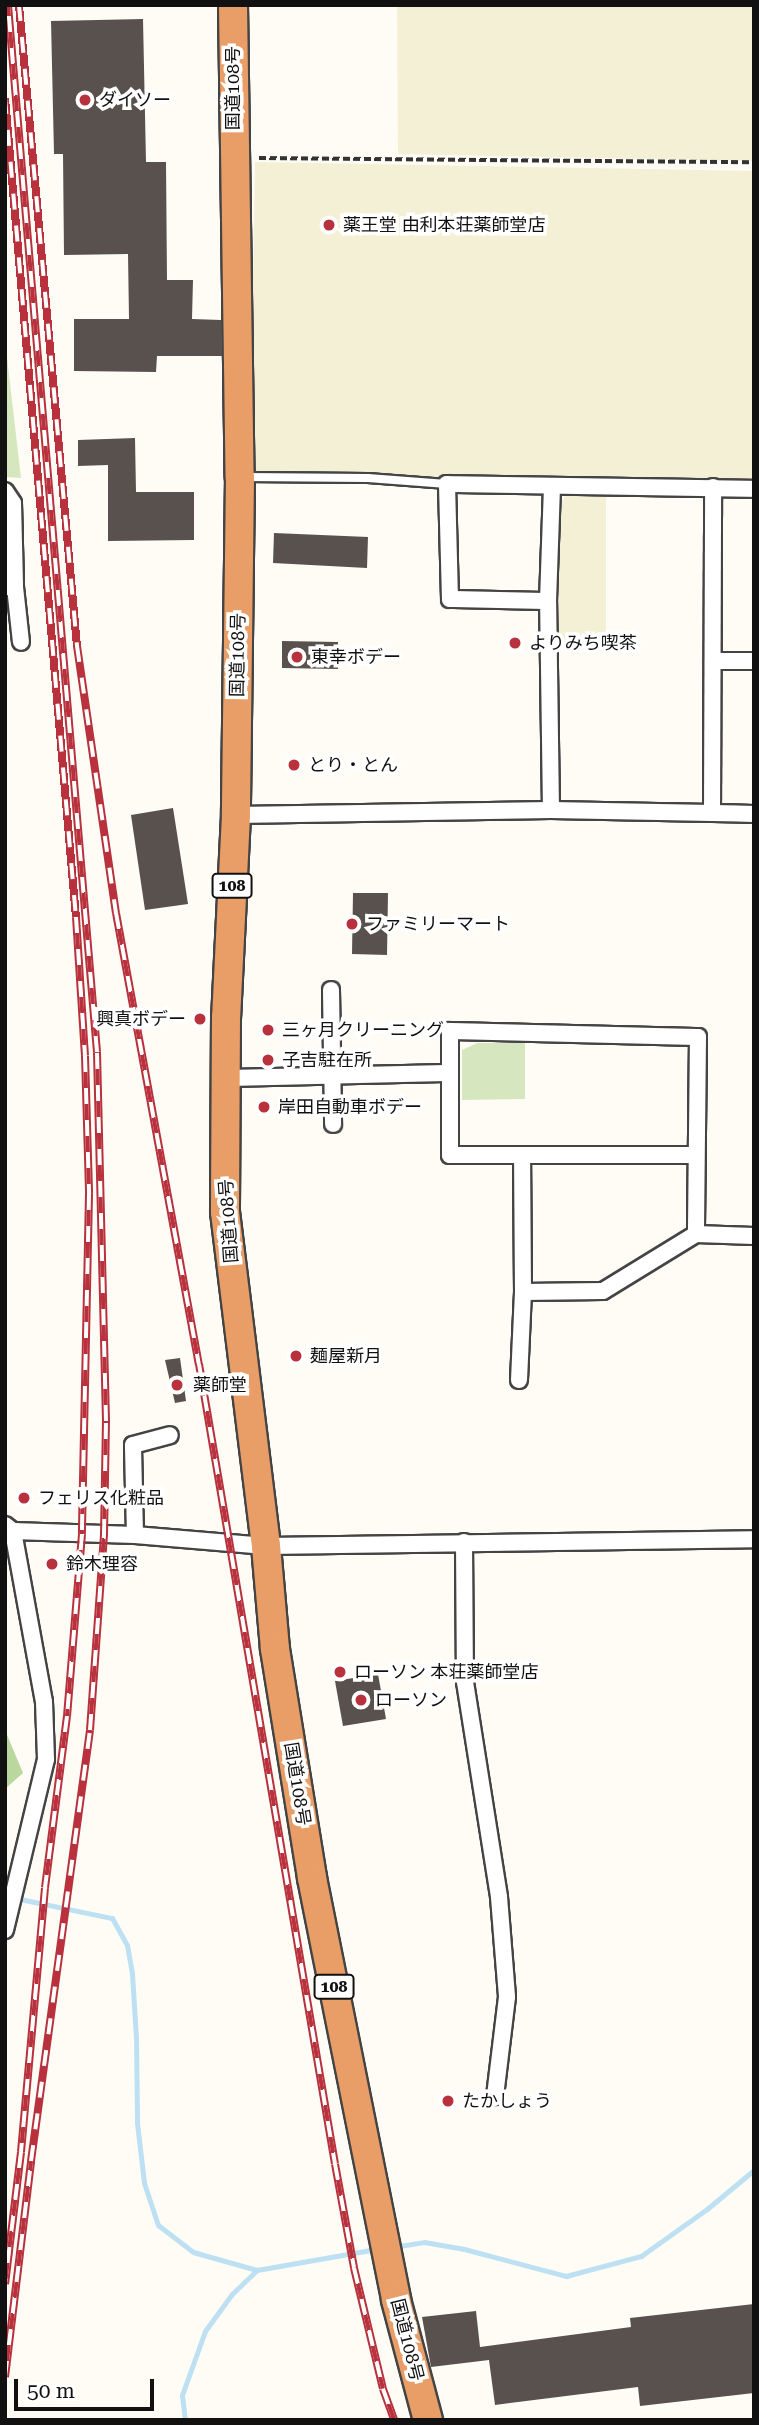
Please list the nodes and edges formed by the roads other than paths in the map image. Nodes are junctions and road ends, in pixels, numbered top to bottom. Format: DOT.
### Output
graph roads {
  1 [pos="233,5"];
  2 [pos="240,477"];
  3 [pos="447,484"];
  4 [pos="552,487"];
  5 [pos="713,488"];
  6 [pos="754,489"];
  7 [pos="5,491"];
  8 [pos="10,587"];
  9 [pos="548,601"];
  10 [pos="21,642"];
  11 [pos="713,661"];
  12 [pos="754,661"];
  13 [pos="551,810"];
  14 [pos="712,813"];
  15 [pos="236,814"];
  16 [pos="754,814"];
  17 [pos="331,990"];
  18 [pos="449,1073"];
  19 [pos="226,1078"];
  20 [pos="332,1078"];
  21 [pos="332,1124"];
  22 [pos="696,1155"];
  23 [pos="522,1157"];
  24 [pos="696,1234"];
  25 [pos="754,1236"];
  26 [pos="523,1292"];
  27 [pos="519,1380"];
  28 [pos="170,1435"];
  29 [pos="9,1528"];
  30 [pos="135,1535"];
  31 [pos="754,1539"];
  32 [pos="464,1542"];
  33 [pos="266,1546"];
  34 [pos="5,1930"];
  35 [pos="495,2096"];
  36 [pos="428,2420"];
  1 -- 2 [label="highway, 国道108号 / 108"];
  2 -- 3 [label="lane"];
  2 -- 15 [label="highway, 国道108号 / 108"];
  3 -- 4 [label="street"];
  3 -- 9 [label="street"];
  4 -- 5 [label="street"];
  4 -- 9 [label="street"];
  5 -- 6 [label="street"];
  5 -- 11 [label="street"];
  7 -- 8 [label="street"];
  8 -- 10 [label="street"];
  9 -- 13 [label="street"];
  11 -- 12 [label="street"];
  11 -- 14 [label="street"];
  13 -- 14 [label="street"];
  13 -- 15 [label="street"];
  14 -- 16 [label="street"];
  15 -- 19 [label="highway, 国道108号 / 108"];
  17 -- 20 [label="street"];
  18 -- 20 [label="street"];
  18 -- 22 [label="street"];
  18 -- 23 [label="street"];
  19 -- 20 [label="street"];
  19 -- 33 [label="highway, 国道108号 / 108"];
  20 -- 21 [label="street"];
  22 -- 23 [label="street"];
  22 -- 24 [label="street"];
  23 -- 26 [label="street"];
  24 -- 25 [label="street"];
  24 -- 26 [label="street"];
  26 -- 27 [label="street"];
  28 -- 30 [label="street"];
  29 -- 30 [label="street"];
  29 -- 34 [label="street"];
  30 -- 33 [label="street"];
  31 -- 32 [label="street"];
  32 -- 33 [label="street"];
  32 -- 35 [label="street"];
  33 -- 36 [label="highway, 国道108号 / 108"];
}
